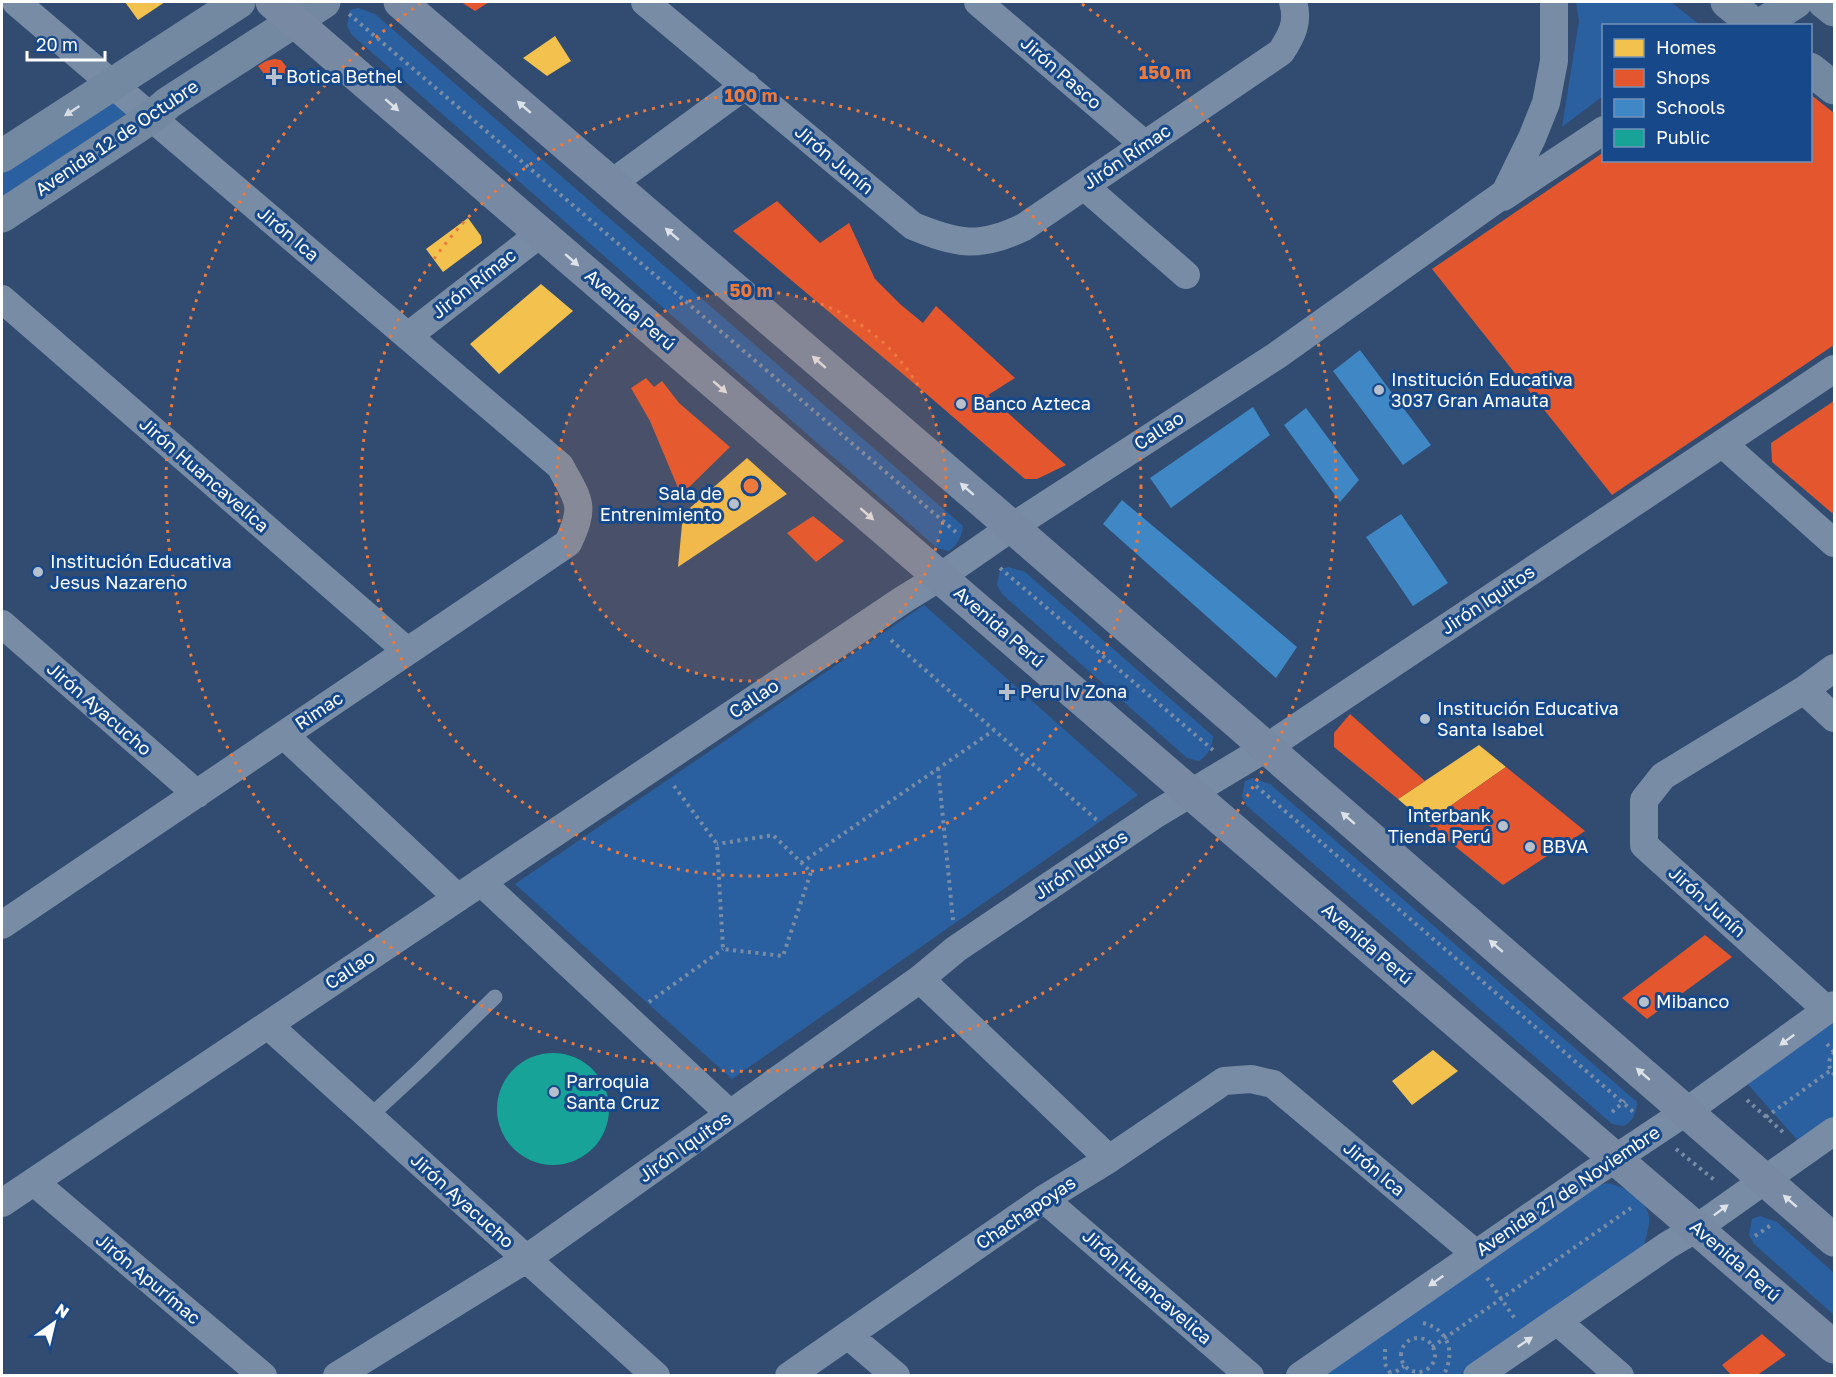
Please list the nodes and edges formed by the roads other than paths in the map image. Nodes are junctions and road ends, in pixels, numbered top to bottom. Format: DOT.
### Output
graph roads {
  1 [pos="16,2"];
  2 [pos="239,2"];
  3 [pos="400,2"];
  4 [pos="645,2"];
  5 [pos="978,2"];
  6 [pos="1293,2"];
  7 [pos="1554,2"];
  8 [pos="1727,2"];
  9 [pos="1796,2"];
  10 [pos="1824,2"];
  11 [pos="333,5"];
  12 [pos="1834,10"];
  13 [pos="283,11"];
  14 [pos="1754,24"];
  15 [pos="1760,24"];
  16 [pos="1812,71"];
  17 [pos="113,84"];
  18 [pos="746,85"];
  19 [pos="1834,88"];
  20 [pos="152,117"];
  21 [pos="1602,131"];
  22 [pos="1145,144"];
  23 [pos="2,156"];
  24 [pos="612,183"];
  25 [pos="1084,186"];
  26 [pos="2,216"];
  27 [pos="913,225"];
  28 [pos="541,233"];
  29 [pos="1448,235"];
  30 [pos="1186,275"];
  31 [pos="2,299"];
  32 [pos="408,336"];
  33 [pos="1834,369"];
  34 [pos="1724,444"];
  35 [pos="560,466"];
  36 [pos="1012,527"];
  37 [pos="1834,543"];
  38 [pos="940,577"];
  39 [pos="2,624"];
  40 [pos="407,651"];
  41 [pos="1834,668"];
  42 [pos="1804,690"];
  43 [pos="1834,718"];
  44 [pos="284,735"];
  45 [pos="1266,748"];
  46 [pos="1192,793"];
  47 [pos="197,794"];
  48 [pos="482,882"];
  49 [pos="458,898"];
  50 [pos="2,926"];
  51 [pos="920,979"];
  52 [pos="495,997"];
  53 [pos="1831,1008"];
  54 [pos="268,1025"];
  55 [pos="1273,1084"];
  56 [pos="1687,1112"];
  57 [pos="730,1114"];
  58 [pos="369,1117"];
  59 [pos="1834,1131"];
  60 [pos="1109,1159"];
  61 [pos="1616,1159"];
  62 [pos="1766,1180"];
  63 [pos="34,1182"];
  64 [pos="1044,1199"];
  65 [pos="2,1203"];
  66 [pos="1697,1228"];
  67 [pos="1834,1240"];
  68 [pos="526,1259"];
  69 [pos="1480,1264"];
  70 [pos="1557,1321"];
  71 [pos="848,1335"];
  72 [pos="1834,1347"];
  73 [pos="263,1376"];
  74 [pos="337,1376"];
  75 [pos="656,1376"];
  76 [pos="789,1376"];
  77 [pos="896,1376"];
  78 [pos="1250,1376"];
  79 [pos="1300,1376"];
  80 [pos="1477,1376"];
  81 [pos="1620,1376"];
  1 -- 17 [label="street, Jirón Ica"];
  2 -- 17 [label="main road"];
  24 -- 3 [label="main road, one-way"];
  4 -- 18 [label="street, Jirón Junín"];
  5 -- 22 [label="street, Jirón Pasco"];
  6 -- 22 [label="street, Jirón Rímac"];
  7 -- 29 [label="street, Callao"];
  8 -- 14 [label="main road"];
  9 -- 15 [label="main road"];
  10 -- 12 [label="main road"];
  11 -- 13 [label="main road, Avenida 12 de Octubre"];
  13 -- 20 [label="main road, Avenida 12 de Octubre"];
  13 -- 28 [label="main road, Avenida Perú, one-way"];
  16 -- 19 [label="main road"];
  17 -- 20 [label="street, Jirón Ica"];
  17 -- 23 [label="main road, one-way"];
  18 -- 24 [label="street"];
  18 -- 27 [label="street, Jirón Junín"];
  20 -- 26 [label="main road, Avenida 12 de Octubre"];
  20 -- 32 [label="street, Jirón Ica"];
  21 -- 29 [label="street"];
  22 -- 25 [label="street, Jirón Rímac"];
  36 -- 24 [label="main road, one-way"];
  25 -- 27 [label="street, Jirón Rímac"];
  25 -- 30 [label="street"];
  28 -- 32 [label="street, Jirón Rímac"];
  28 -- 38 [label="main road, Avenida Perú, one-way"];
  29 -- 36 [label="street, Callao"];
  31 -- 40 [label="street, Jirón Huancavelica"];
  32 -- 35 [label="street, Jirón Ica"];
  33 -- 34 [label="street, Jirón Iquitos"];
  34 -- 37 [label="street"];
  34 -- 45 [label="street, Jirón Iquitos"];
  35 -- 40 [label="street, Rimac"];
  36 -- 38 [label="street, Callao"];
  36 -- 45 [label="main road"];
  38 -- 46 [label="main road, Avenida Perú"];
  38 -- 48 [label="street, Callao"];
  39 -- 47 [label="street, Jirón Ayacucho"];
  40 -- 44 [label="street, Rimac"];
  41 -- 42 [label="street"];
  42 -- 43 [label="street"];
  42 -- 53 [label="street, Jirón Junín"];
  44 -- 47 [label="street, Rimac"];
  44 -- 49 [label="street"];
  45 -- 46 [label="street, Jirón Iquitos"];
  56 -- 45 [label="main road, one-way"];
  46 -- 51 [label="street, Jirón Iquitos"];
  46 -- 61 [label="main road, Avenida Perú"];
  47 -- 50 [label="street, Rimac"];
  48 -- 49 [label="street, Callao"];
  48 -- 57 [label="street"];
  49 -- 54 [label="street, Callao"];
  51 -- 57 [label="street, Jirón Iquitos"];
  51 -- 60 [label="street"];
  52 -- 58 [label="lane"];
  53 -- 56 [label="street, Avenida 27 de Noviembre, one-way"];
  54 -- 58 [label="street, Jirón Ayacucho"];
  54 -- 63 [label="street, Callao"];
  55 -- 60 [label="street, Chachapoyas"];
  55 -- 69 [label="street, Jirón Ica"];
  56 -- 61 [label="street, Avenida 27 de Noviembre"];
  56 -- 62 [label="main road"];
  57 -- 68 [label="street, Jirón Iquitos"];
  58 -- 68 [label="street, Jirón Ayacucho"];
  59 -- 62 [label="street"];
  60 -- 64 [label="street, Chachapoyas"];
  61 -- 66 [label="main road, Avenida Perú"];
  61 -- 69 [label="street, Avenida 27 de Noviembre"];
  66 -- 62 [label="street, one-way"];
  67 -- 62 [label="main road, one-way"];
  63 -- 65 [label="street, Callao"];
  63 -- 73 [label="street, Jirón Apurímac"];
  64 -- 71 [label="street, Chachapoyas"];
  64 -- 78 [label="street, Jirón Huancavelica"];
  66 -- 70 [label="street"];
  66 -- 72 [label="main road, Avenida Perú"];
  68 -- 74 [label="street, Jirón Iquitos"];
  68 -- 75 [label="street, Jirón Ayacucho"];
  69 -- 79 [label="street, Avenida 27 de Noviembre, one-way"];
  80 -- 70 [label="street, one-way"];
  70 -- 81 [label="street"];
  71 -- 76 [label="street, Chachapoyas"];
  71 -- 77 [label="street"];
}
